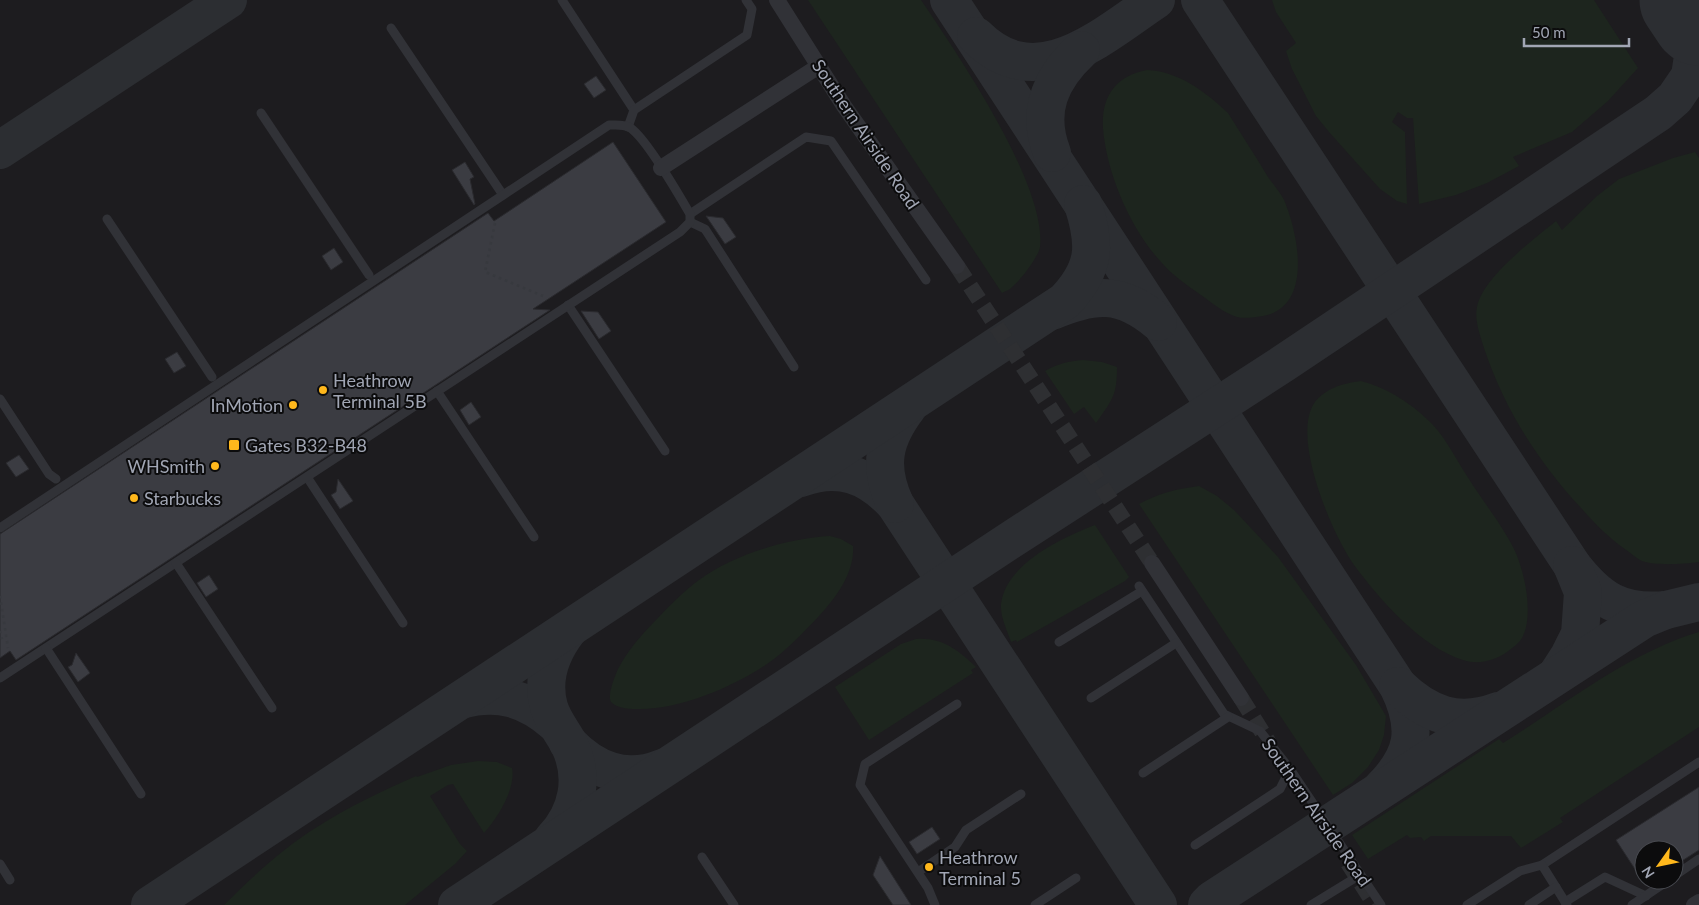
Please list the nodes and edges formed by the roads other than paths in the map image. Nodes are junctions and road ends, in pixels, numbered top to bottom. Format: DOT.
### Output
graph roads {
  1 [pos="562,0"];
  2 [pos="746,0"];
  3 [pos="777,0"];
  4 [pos="392,28"];
  5 [pos="819,66"];
  6 [pos="634,110"];
  7 [pos="262,113"];
  8 [pos="628,127"];
  9 [pos="661,168"];
  10 [pos="504,195"];
  11 [pos="690,218"];
  12 [pos="107,219"];
  13 [pos="957,266"];
  14 [pos="369,275"];
  15 [pos="926,280"];
  16 [pos="568,305"];
  17 [pos="794,367"];
  18 [pos="212,377"];
  19 [pos="437,391"];
  20 [pos="0,399"];
  21 [pos="664,451"];
  22 [pos="307,477"];
  23 [pos="56,480"];
  24 [pos="0,528"];
  25 [pos="534,537"];
  26 [pos="176,563"];
  27 [pos="1152,563"];
  28 [pos="403,622"];
  29 [pos="1059,642"];
  30 [pos="1176,643"];
  31 [pos="46,648"];
  32 [pos="0,678"];
  33 [pos="1091,698"];
  34 [pos="1240,698"];
  35 [pos="957,704"];
  36 [pos="272,708"];
  37 [pos="1228,717"];
  38 [pos="1699,762"];
  39 [pos="1290,769"];
  40 [pos="1143,773"];
  41 [pos="141,794"];
  42 [pos="1021,794"];
  43 [pos="1195,845"];
  44 [pos="702,857"];
  45 [pos="1699,860"];
  46 [pos="0,864"];
  47 [pos="1542,865"];
  48 [pos="1684,870"];
  49 [pos="918,872"];
  50 [pos="1360,875"];
  51 [pos="1076,878"];
  52 [pos="10,880"];
  53 [pos="1556,887"];
  54 [pos="1655,890"];
  55 [pos="1646,896"];
  56 [pos="1699,902"];
  57 [pos="1566,904"];
  58 [pos="734,905"];
  59 [pos="935,905"];
  60 [pos="1035,905"];
  61 [pos="1311,905"];
  62 [pos="1381,905"];
  63 [pos="1467,905"];
  64 [pos="1529,905"];
  65 [pos="1632,905"];
  66 [pos="1694,905"];
  1 -- 6 [label="lane"];
  2 -- 6 [label="lane"];
  3 -- 5 [label="street, Southern Airside Road"];
  4 -- 10 [label="lane"];
  5 -- 9 [label="street"];
  5 -- 13 [label="street, Southern Airside Road"];
  6 -- 8 [label="lane"];
  7 -- 14 [label="lane"];
  8 -- 9 [label="lane"];
  8 -- 10 [label="lane"];
  9 -- 11 [label="lane"];
  10 -- 24 [label="lane"];
  11 -- 15 [label="lane"];
  11 -- 16 [label="lane"];
  11 -- 17 [label="lane"];
  12 -- 18 [label="lane"];
  16 -- 19 [label="lane"];
  16 -- 21 [label="lane"];
  19 -- 22 [label="lane"];
  19 -- 25 [label="lane"];
  20 -- 23 [label="lane"];
  22 -- 26 [label="lane"];
  22 -- 28 [label="lane"];
  26 -- 31 [label="lane"];
  26 -- 36 [label="lane"];
  27 -- 34 [label="street"];
  29 -- 30 [label="lane, Southern Airside Road"];
  30 -- 33 [label="lane"];
  30 -- 37 [label="lane, Southern Airside Road"];
  31 -- 32 [label="lane"];
  31 -- 41 [label="lane"];
  35 -- 49 [label="lane"];
  37 -- 39 [label="lane, Southern Airside Road"];
  37 -- 40 [label="lane"];
  38 -- 47 [label="lane"];
  39 -- 43 [label="lane"];
  39 -- 50 [label="lane, Southern Airside Road"];
  42 -- 49 [label="lane"];
  44 -- 58 [label="lane"];
  45 -- 48 [label="lane"];
  46 -- 52 [label="lane"];
  47 -- 53 [label="lane"];
  47 -- 63 [label="lane"];
  49 -- 59 [label="lane"];
  50 -- 61 [label="lane"];
  50 -- 62 [label="lane, Southern Airside Road"];
  51 -- 60 [label="lane"];
  53 -- 57 [label="lane"];
  53 -- 64 [label="lane"];
  54 -- 55 [label="lane"];
  55 -- 57 [label="lane"];
  55 -- 65 [label="lane"];
  56 -- 66 [label="street"];
}
